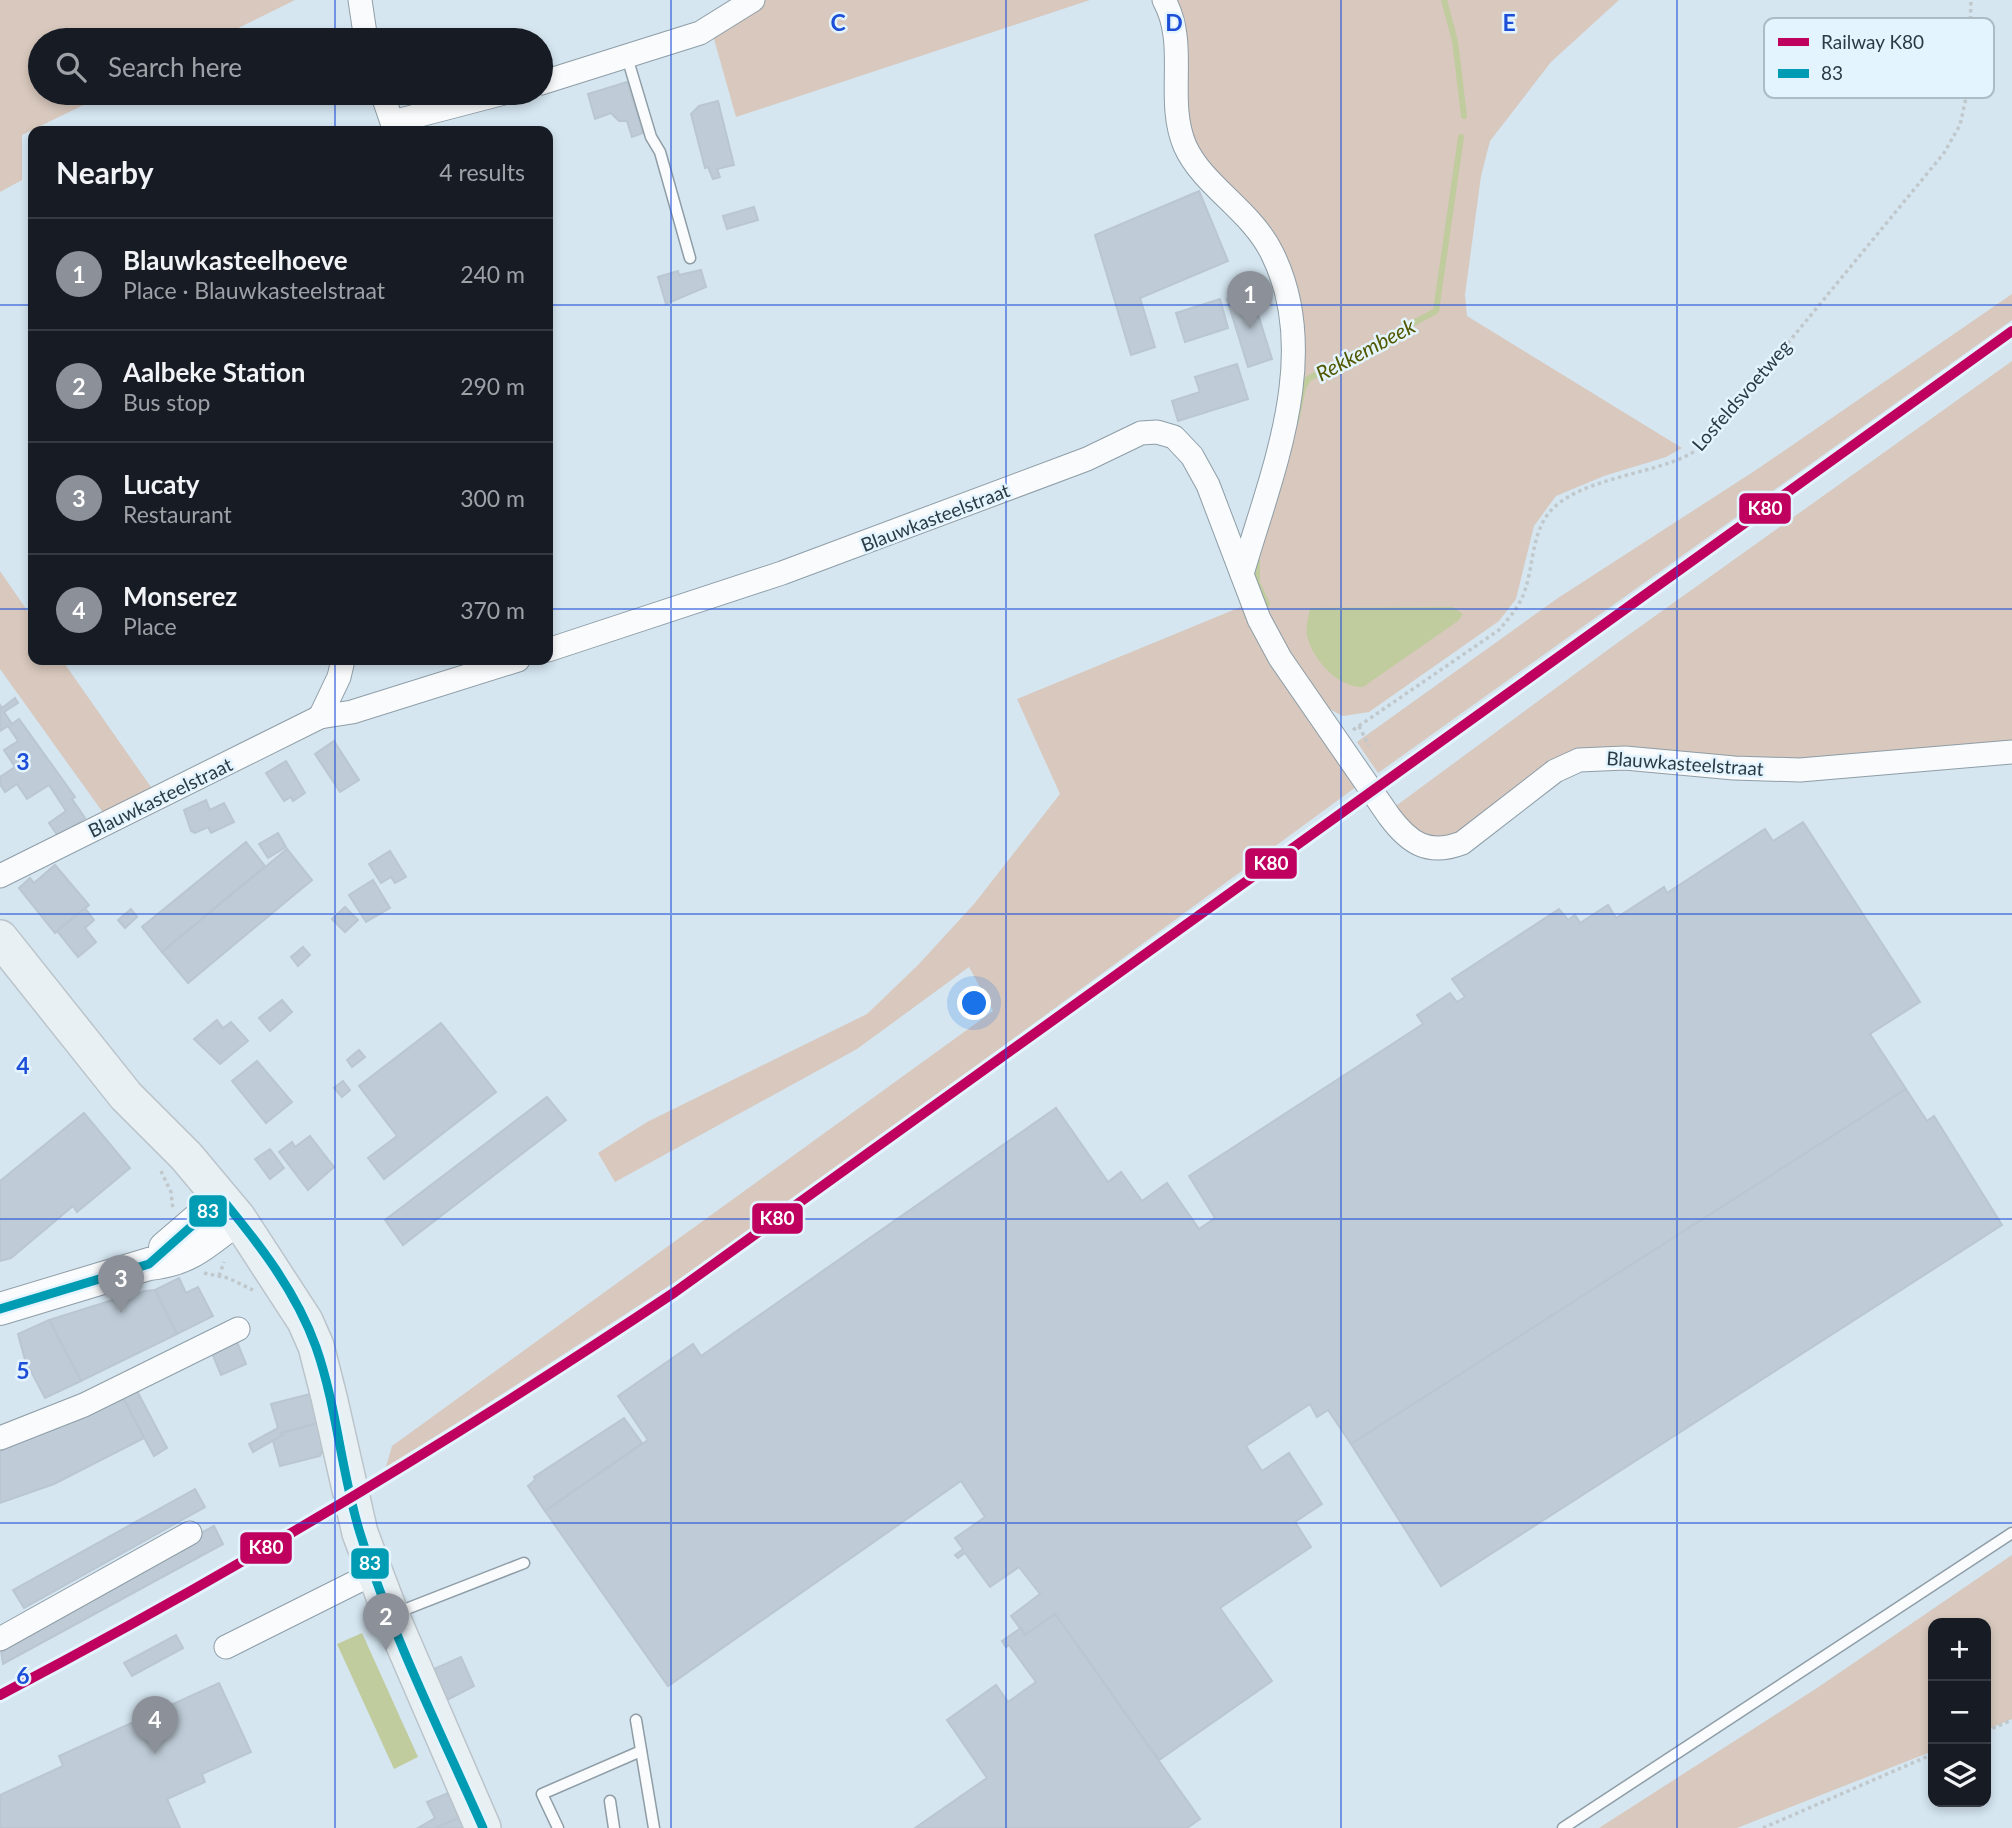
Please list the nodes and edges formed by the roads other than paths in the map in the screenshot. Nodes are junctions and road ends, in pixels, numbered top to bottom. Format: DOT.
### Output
graph roads {
  1 [pos="360,0"];
  2 [pos="753,0"];
  3 [pos="1164,0"];
  4 [pos="364,28"];
  5 [pos="627,57"];
  6 [pos="553,79"];
  7 [pos="386,105"];
  8 [pos="465,105"];
  9 [pos="394,126"];
  10 [pos="397,126"];
  11 [pos="690,258"];
  12 [pos="1242,574"];
  13 [pos="553,648"];
  14 [pos="342,665"];
  15 [pos="502,665"];
  16 [pos="320,717"];
  17 [pos="2012,752"];
  18 [pos="0,876"];
  19 [pos="0,939"];
  20 [pos="230,1208"];
  21 [pos="0,1309"];
  22 [pos="238,1329"];
  23 [pos="0,1438"];
  24 [pos="190,1533"];
  25 [pos="2012,1533"];
  26 [pos="524,1563"];
  27 [pos="374,1573"];
  28 [pos="391,1615"];
  29 [pos="0,1639"];
  30 [pos="226,1647"];
  31 [pos="636,1720"];
  32 [pos="641,1751"];
  33 [pos="610,1801"];
  34 [pos="483,1828"];
  35 [pos="558,1828"];
  36 [pos="614,1828"];
  37 [pos="654,1828"];
  38 [pos="1563,1828"];
  1 -- 4 [label="street"];
  2 -- 5 [label="street"];
  3 -- 12 [label="street"];
  5 -- 6 [label="street"];
  5 -- 11 [label="lane"];
  7 -- 9 [label="street"];
  8 -- 10 [label="street"];
  12 -- 13 [label="street, Blauwkasteelstraat"];
  12 -- 17 [label="street, Blauwkasteelstraat"];
  14 -- 16 [label="street"];
  15 -- 16 [label="street, Blauwkasteelstraat"];
  16 -- 18 [label="street, Blauwkasteelstraat"];
  19 -- 20 [label="main road"];
  20 -- 21 [label="main road"];
  20 -- 27 [label="main road"];
  22 -- 23 [label="street"];
  24 -- 29 [label="street"];
  25 -- 38 [label="lane"];
  26 -- 28 [label="lane"];
  27 -- 28 [label="main road"];
  27 -- 30 [label="street"];
  28 -- 34 [label="main road"];
  31 -- 32 [label="lane"];
  32 -- 35 [label="lane"];
  32 -- 37 [label="lane"];
  33 -- 36 [label="lane"];
}
